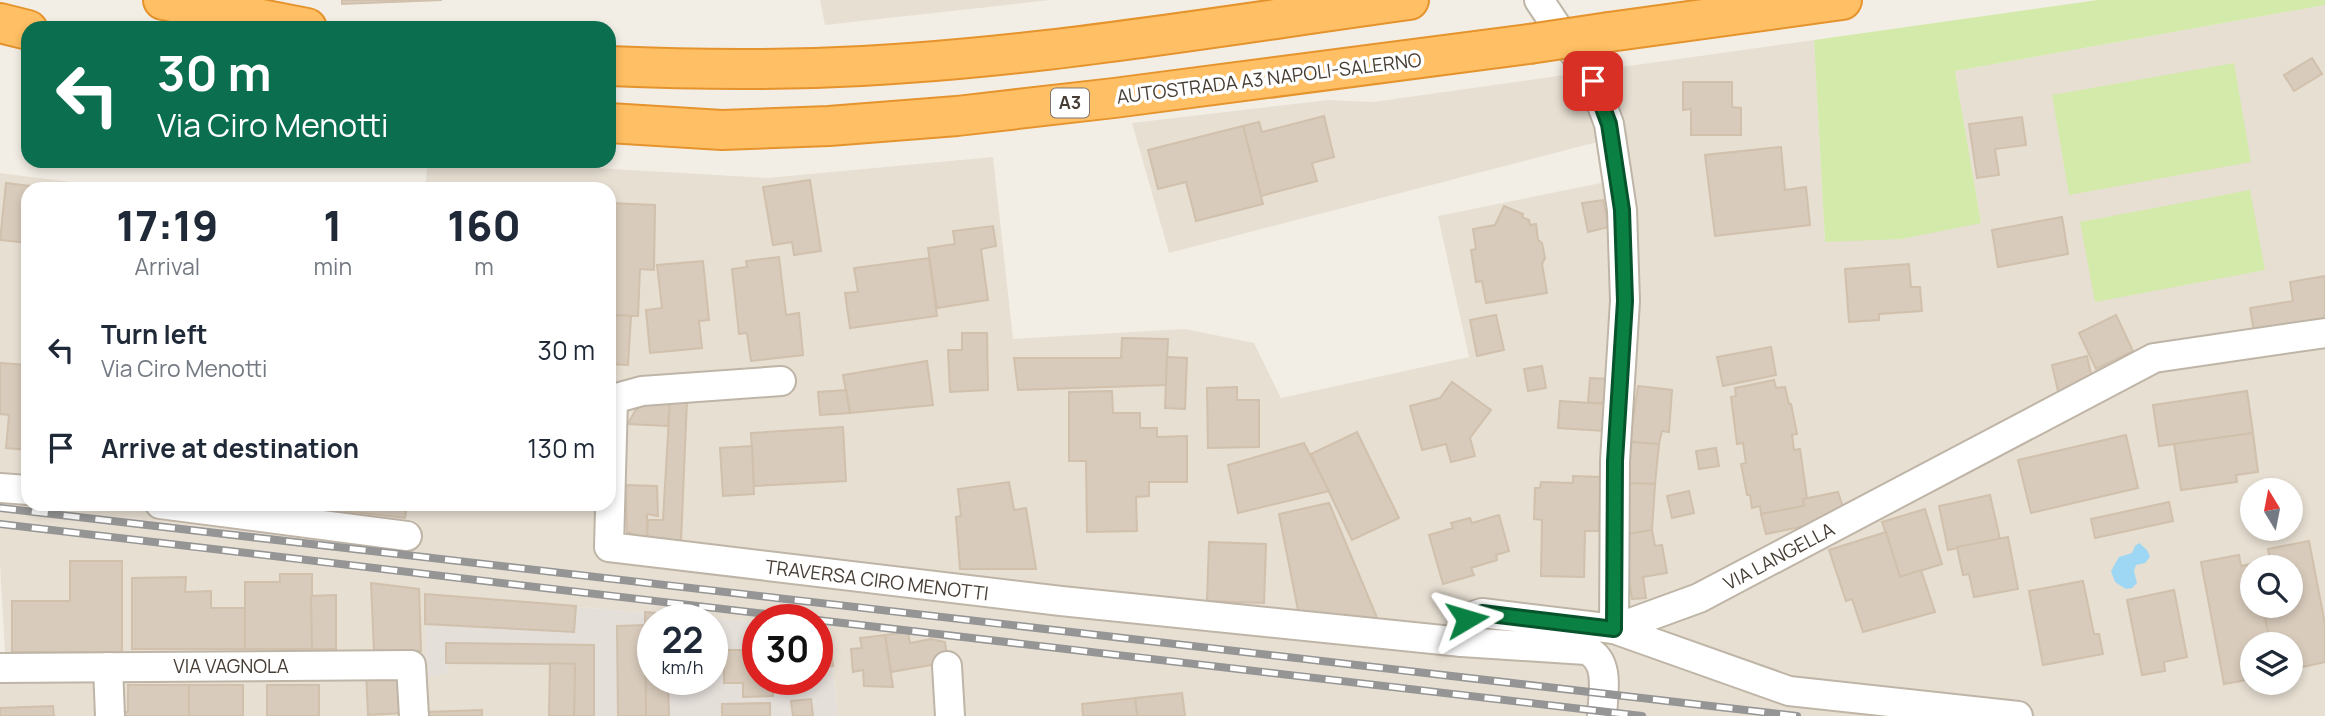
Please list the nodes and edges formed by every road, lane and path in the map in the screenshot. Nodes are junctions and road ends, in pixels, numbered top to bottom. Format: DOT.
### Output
graph roads {
  1 [pos="163,0"];
  2 [pos="1409,0"];
  3 [pos="1539,0"];
  4 [pos="1842,0"];
  5 [pos="271,21"];
  6 [pos="0,23"];
  7 [pos="21,28"];
  8 [pos="616,66"];
  9 [pos="616,123"];
  10 [pos="2325,333"];
  11 [pos="781,381"];
  12 [pos="616,398"];
  13 [pos="0,488"];
  14 [pos="21,490"];
  15 [pos="214,511"];
  16 [pos="610,511"];
  17 [pos="407,536"];
  18 [pos="1614,629"];
  19 [pos="1462,642"];
  20 [pos="947,666"];
  21 [pos="108,667"];
  22 [pos="0,668"];
  23 [pos="110,716"];
  24 [pos="414,716"];
  25 [pos="950,716"];
  26 [pos="1602,716"];
  27 [pos="2018,716"];
  1 -- 5 [label="highway"];
  2 -- 8 [label="highway"];
  3 -- 18 [label="street"];
  4 -- 9 [label="highway, AUTOSTRADA A3 NAPOLI-SALERNO / A3, bridge"];
  6 -- 7 [label="highway"];
  10 -- 18 [label="street, VIA LANGELLA"];
  11 -- 12 [label="street, TRAVERSA CIRO MENOTTI"];
  13 -- 14 [label="street"];
  15 -- 17 [label="street"];
  16 -- 19 [label="street, TRAVERSA CIRO MENOTTI"];
  18 -- 19 [label="street"];
  18 -- 27 [label="street"];
  19 -- 26 [label="street"];
  20 -- 25 [label="street"];
  21 -- 22 [label="street, VIA VAGNOLA"];
  21 -- 23 [label="street"];
  21 -- 24 [label="street, VIA VAGNOLA"];
}
